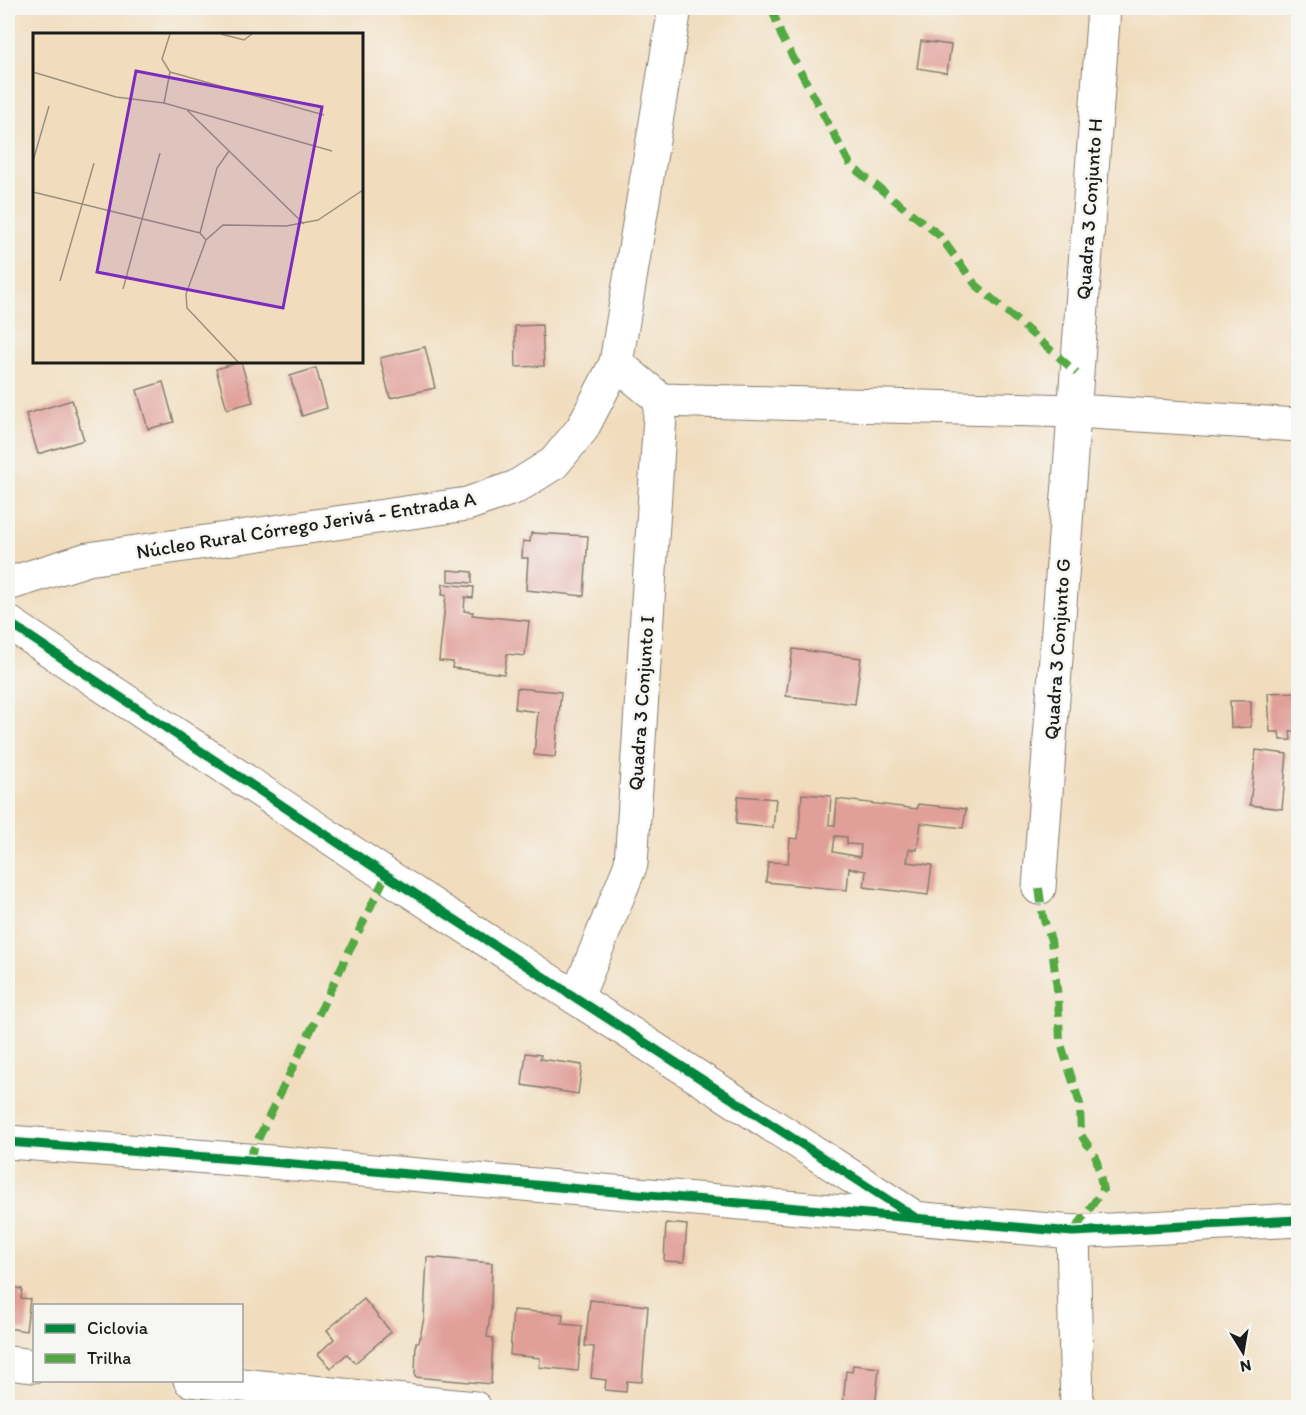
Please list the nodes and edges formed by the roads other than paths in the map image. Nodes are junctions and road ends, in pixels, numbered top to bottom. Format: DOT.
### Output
graph roads {
  1 [pos="675,8"];
  2 [pos="1104,8"];
  3 [pos="616,363"];
  4 [pos="661,400"];
  5 [pos="1075,411"];
  6 [pos="1299,425"];
  7 [pos="8,584"];
  8 [pos="8,622"];
  9 [pos="1039,888"];
  10 [pos="577,997"];
  11 [pos="8,1142"];
  12 [pos="918,1220"];
  13 [pos="1299,1220"];
  14 [pos="1073,1232"];
  15 [pos="8,1363"];
  16 [pos="33,1366"];
  17 [pos="210,1382"];
  18 [pos="475,1407"];
  19 [pos="1077,1407"];
  1 -- 3 [label="street, Núcleo Rural Córrego Jerivá - Entrada A"];
  2 -- 5 [label="street, Quadra 3 Conjunto H"];
  3 -- 4 [label="street"];
  3 -- 7 [label="street, Núcleo Rural Córrego Jerivá - Entrada A"];
  4 -- 5 [label="street"];
  4 -- 10 [label="street, Quadra 3 Conjunto I"];
  5 -- 6 [label="street"];
  5 -- 9 [label="street, Quadra 3 Conjunto G"];
  8 -- 10 [label="street"];
  10 -- 12 [label="street"];
  11 -- 12 [label="street"];
  12 -- 14 [label="street"];
  13 -- 14 [label="street"];
  14 -- 19 [label="street"];
  15 -- 16 [label="street"];
  17 -- 18 [label="street"];
}
